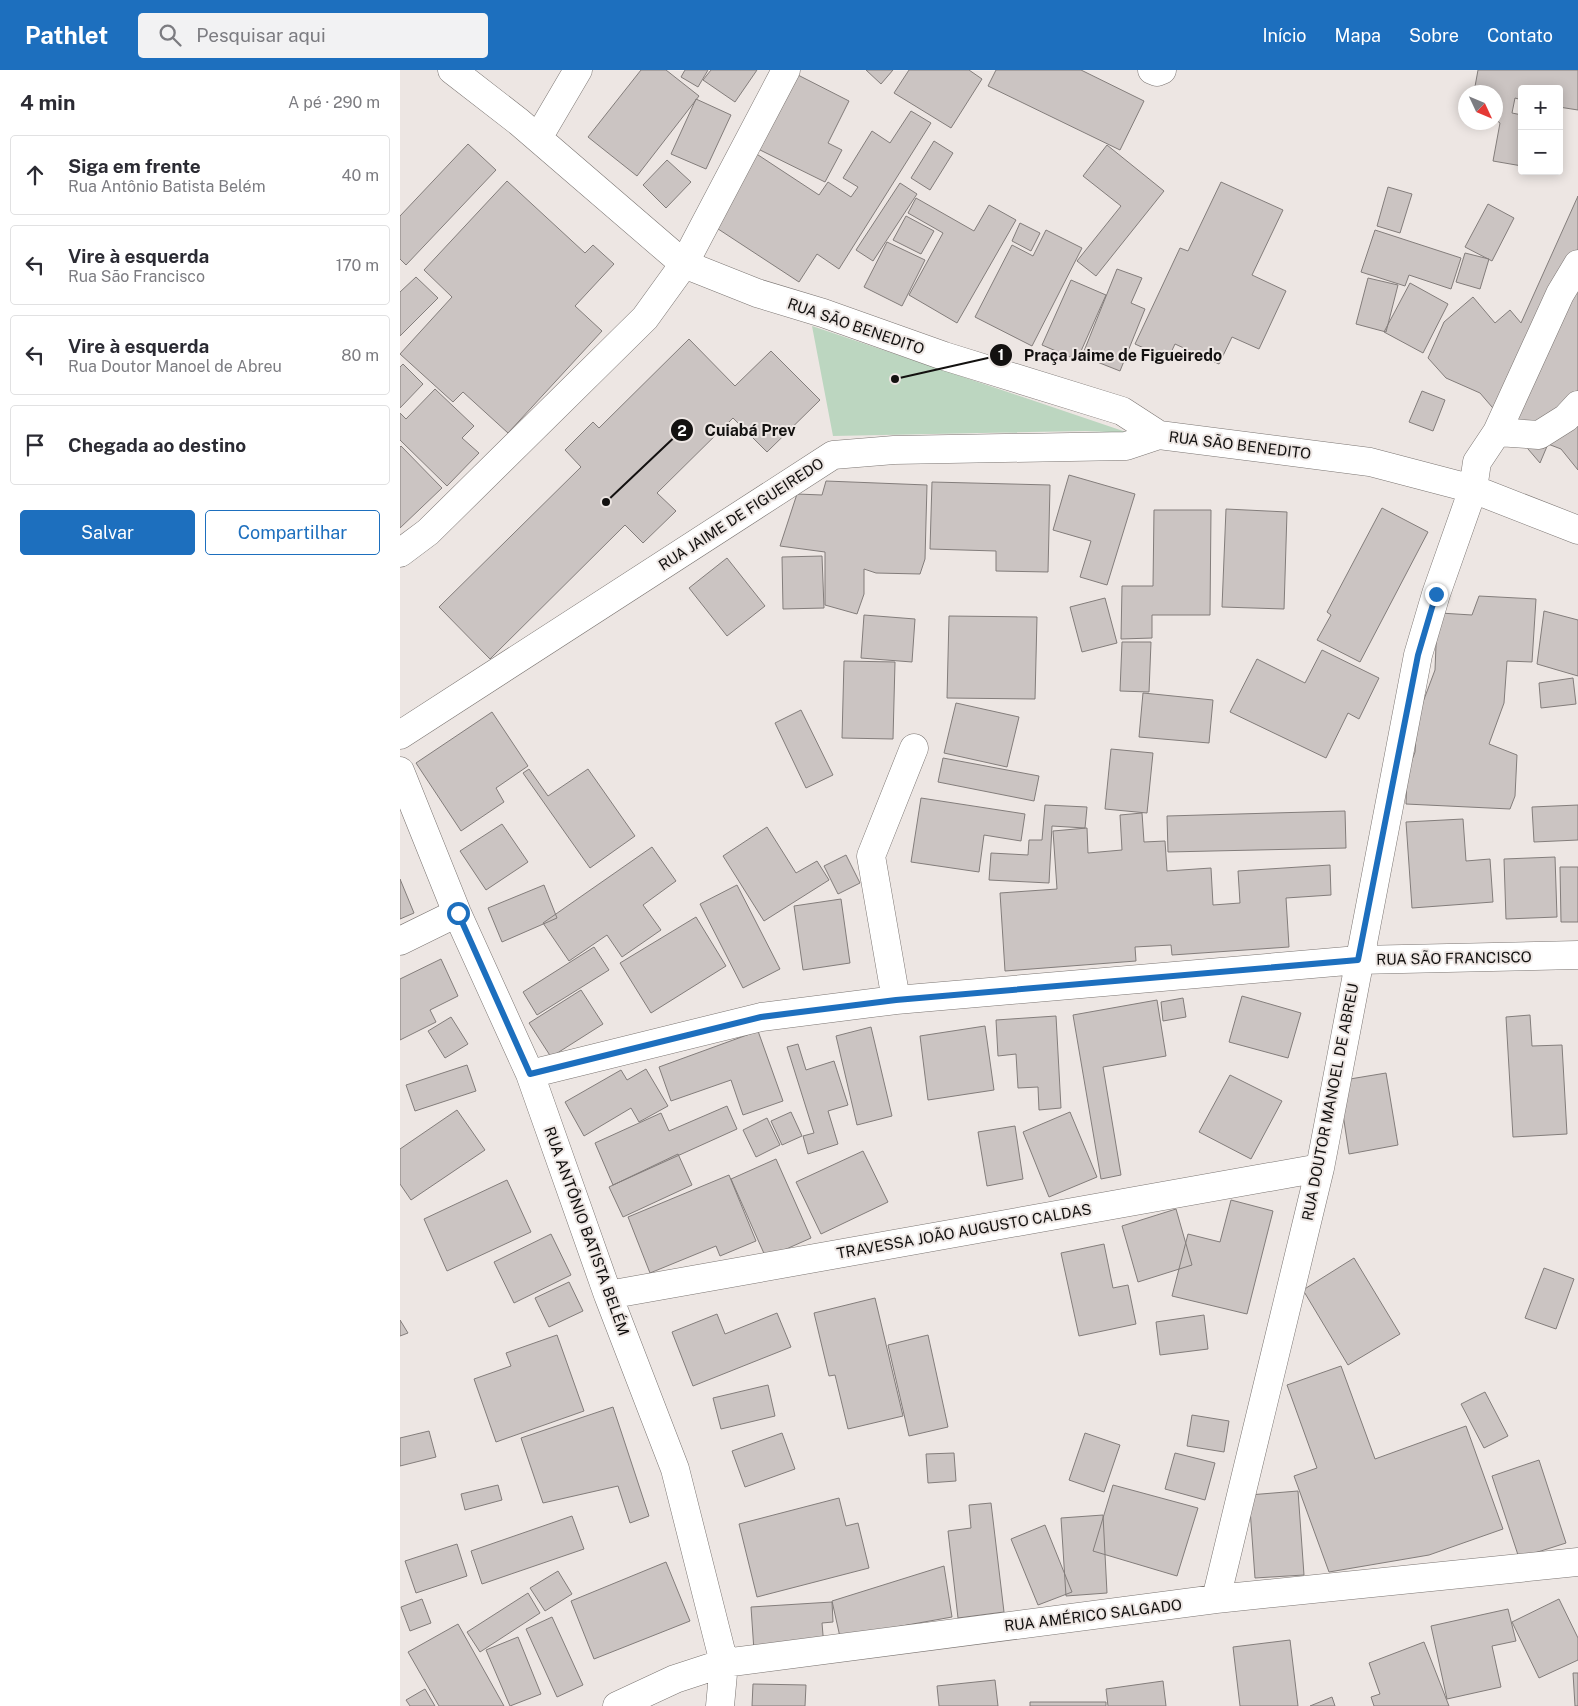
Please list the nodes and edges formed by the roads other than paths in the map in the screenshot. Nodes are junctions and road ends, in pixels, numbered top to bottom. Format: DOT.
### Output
graph roads {
  1 [pos="452,70"];
  2 [pos="578,70"];
  3 [pos="786,70"];
  4 [pos="1152,70"];
  5 [pos="1162,70"];
  6 [pos="538,138"];
  7 [pos="684,264"];
  8 [pos="1578,264"];
  9 [pos="1578,404"];
  10 [pos="1497,432"];
  11 [pos="1159,435"];
  12 [pos="1473,490"];
  13 [pos="1578,530"];
  14 [pos="400,553"];
  15 [pos="400,735"];
  16 [pos="914,748"];
  17 [pos="400,771"];
  18 [pos="458,913"];
  19 [pos="400,941"];
  20 [pos="1578,955"];
  21 [pos="1358,960"];
  22 [pos="896,1000"];
  23 [pos="530,1074"];
  24 [pos="1320,1168"];
  25 [pos="608,1295"];
  26 [pos="1578,1562"];
  27 [pos="1216,1599"];
  28 [pos="724,1664"];
  29 [pos="617,1706"];
  30 [pos="720,1706"];
  1 -- 6 [label="street, RUA SÃO BENEDITO"];
  2 -- 6 [label="street"];
  3 -- 7 [label="street"];
  4 -- 5 [label="street"];
  6 -- 7 [label="street, RUA SÃO BENEDITO"];
  7 -- 11 [label="street, RUA SÃO BENEDITO"];
  7 -- 14 [label="street"];
  8 -- 10 [label="street, RUA DOUTOR MANOEL DE ABREU"];
  9 -- 10 [label="street"];
  10 -- 12 [label="street, RUA DOUTOR MANOEL DE ABREU"];
  11 -- 12 [label="street, RUA SÃO BENEDITO"];
  11 -- 15 [label="street, RUA JAIME DE FIGUEIREDO"];
  12 -- 13 [label="street, RUA SÃO BENEDITO"];
  12 -- 21 [label="street, RUA DOUTOR MANOEL DE ABREU"];
  16 -- 22 [label="street"];
  17 -- 18 [label="street, RUA ANTÔNIO BATISTA BELÉM"];
  18 -- 19 [label="street"];
  18 -- 23 [label="street, RUA ANTÔNIO BATISTA BELÉM"];
  20 -- 21 [label="street, RUA SÃO FRANCISCO"];
  21 -- 22 [label="street, RUA SÃO FRANCISCO"];
  21 -- 24 [label="street, RUA DOUTOR MANOEL DE ABREU"];
  22 -- 23 [label="street, RUA SÃO FRANCISCO"];
  23 -- 25 [label="street, RUA ANTÔNIO BATISTA BELÉM"];
  24 -- 25 [label="street, TRAVESSA JOÃO AUGUSTO CALDAS"];
  24 -- 27 [label="street, RUA DOUTOR MANOEL DE ABREU"];
  25 -- 28 [label="street, RUA ANTÔNIO BATISTA BELÉM"];
  26 -- 27 [label="street, RUA AMÉRICO SALGADO"];
  27 -- 28 [label="street, RUA AMÉRICO SALGADO"];
  28 -- 29 [label="street, RUA AMÉRICO SALGADO"];
  28 -- 30 [label="street, RUA ANTÔNIO BATISTA BELÉM"];
}
